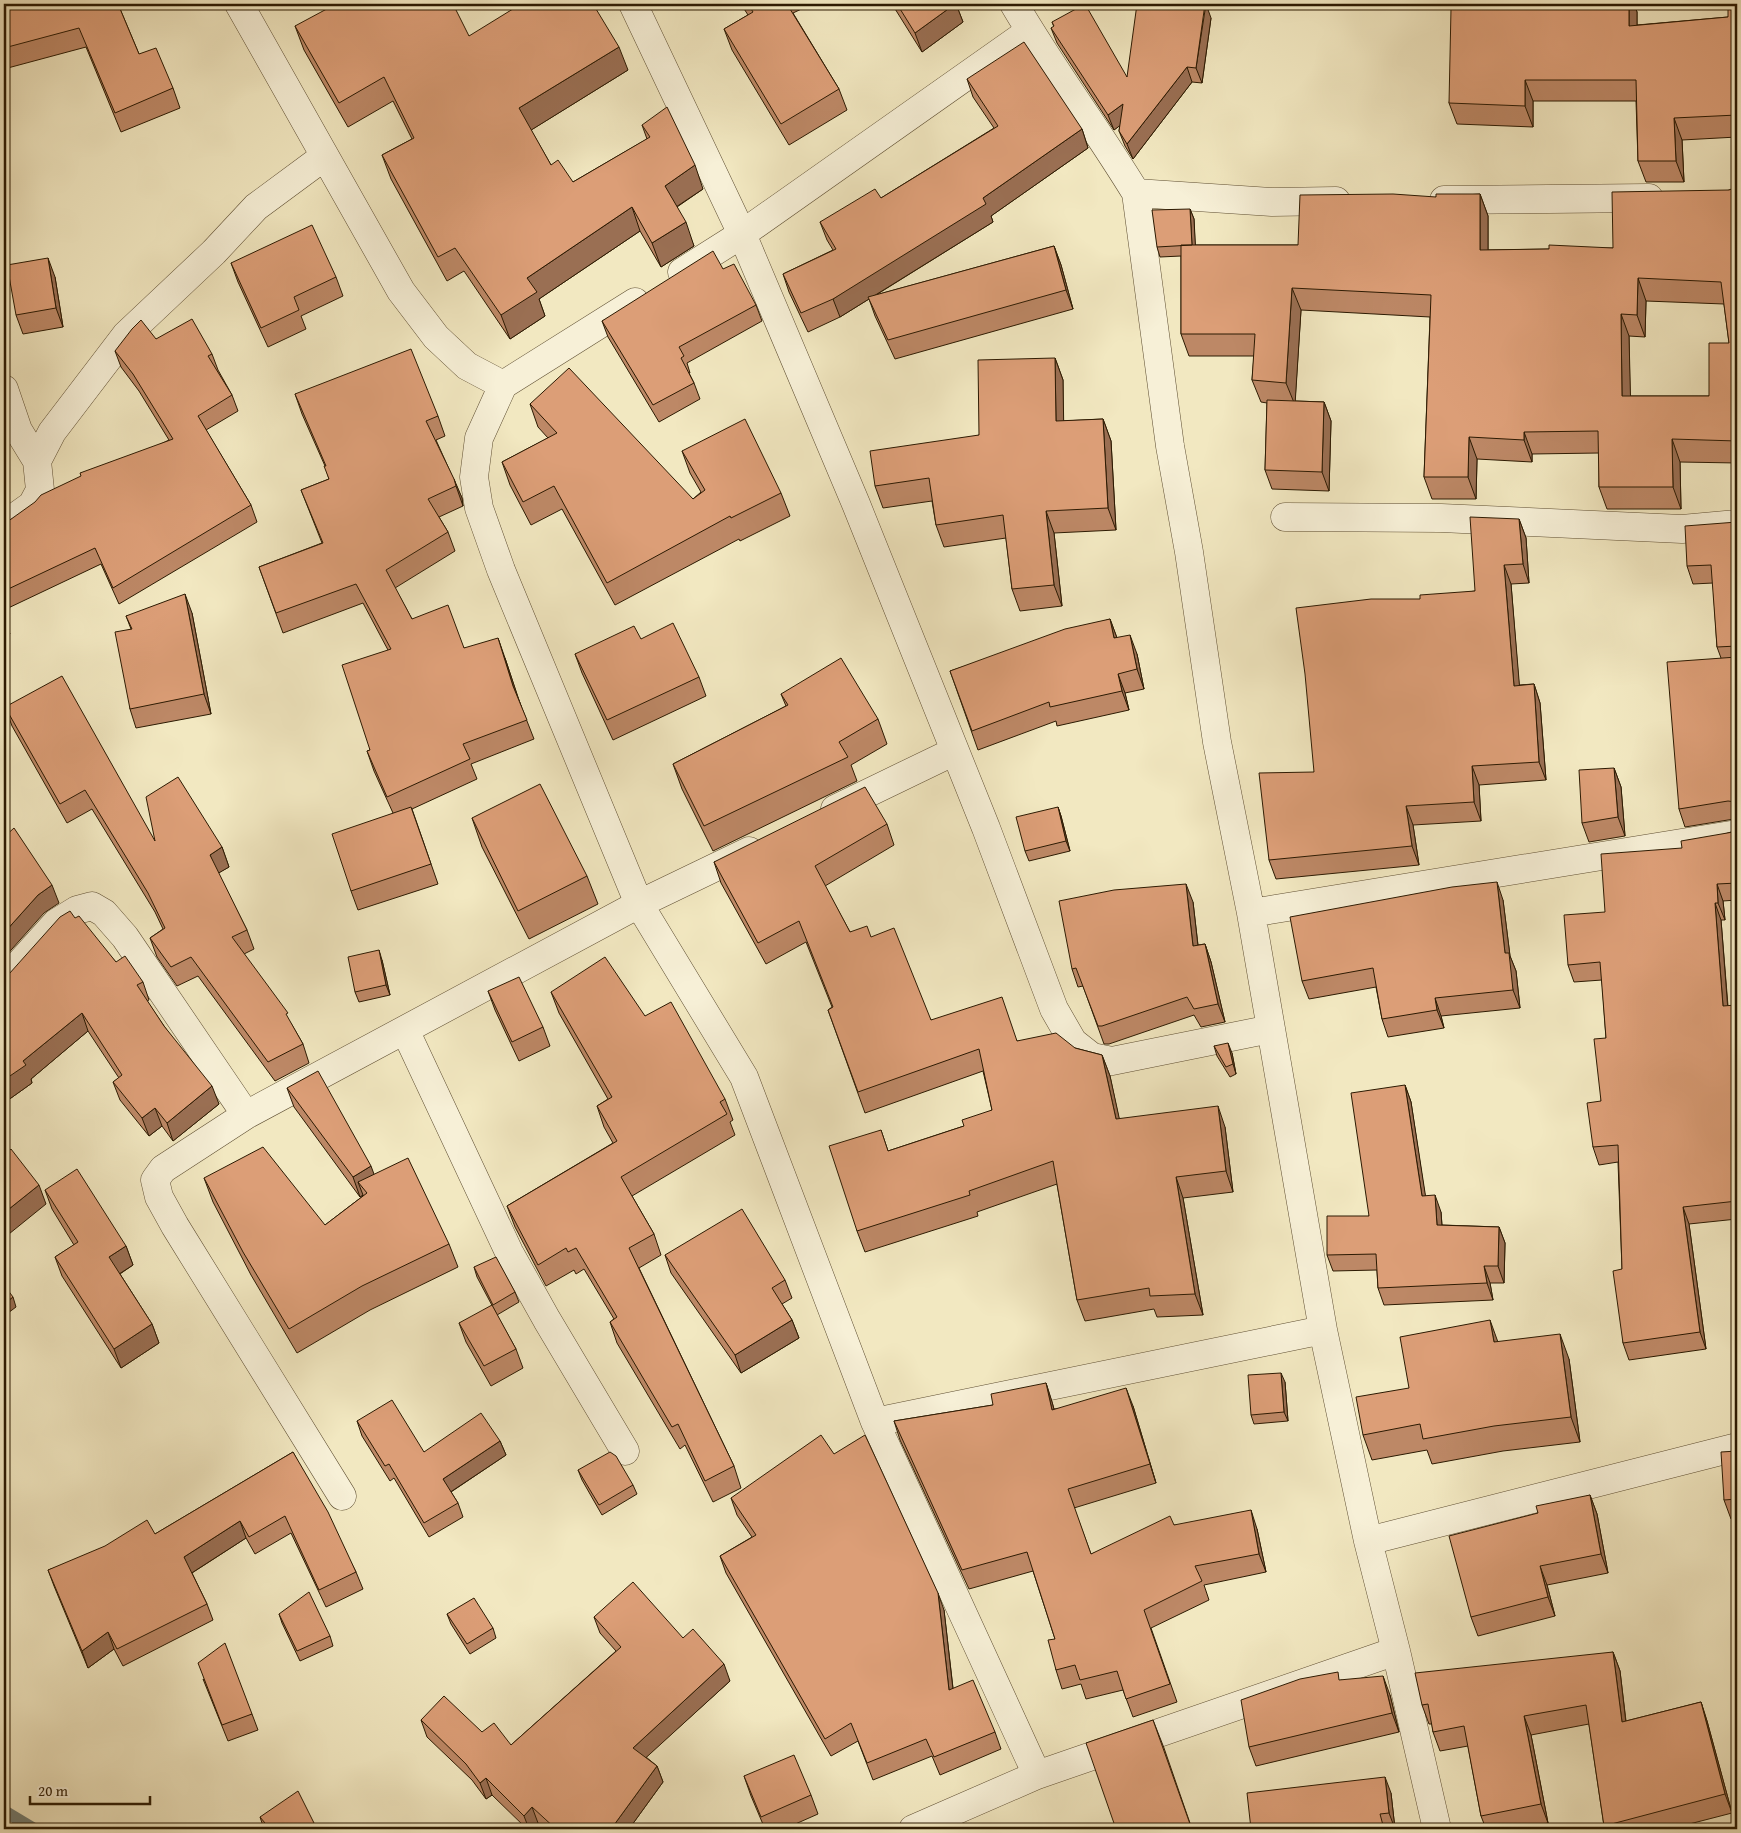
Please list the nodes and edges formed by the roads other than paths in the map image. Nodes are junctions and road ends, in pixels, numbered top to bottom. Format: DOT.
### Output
graph roads {
  1 [pos="239,4"];
  2 [pos="633,4"];
  3 [pos="1014,4"];
  4 [pos="1030,31"];
  5 [pos="325,156"];
  6 [pos="1136,193"];
  7 [pos="1678,198"];
  8 [pos="1421,200"];
  9 [pos="1361,201"];
  10 [pos="742,234"];
  11 [pos="503,385"];
  12 [pos="4,389"];
  13 [pos="38,461"];
  14 [pos="1285,517"];
  15 [pos="1737,524"];
  16 [pos="4,525"];
  17 [pos="955,751"];
  18 [pos="815,819"];
  19 [pos="1737,834"];
  20 [pos="771,840"];
  21 [pos="639,904"];
  22 [pos="1251,913"];
  23 [pos="4,981"];
  24 [pos="1270,1029"];
  25 [pos="405,1030"];
  26 [pos="246,1116"];
  27 [pos="1323,1330"];
  28 [pos="875,1422"];
  29 [pos="1737,1447"];
  30 [pos="625,1451"];
  31 [pos="342,1496"];
  32 [pos="1368,1541"];
  33 [pos="1396,1651"];
  34 [pos="1037,1775"];
  35 [pos="913,1829"];
  36 [pos="1437,1829"];
  1 -- 5 [label="street"];
  2 -- 10 [label="street"];
  3 -- 4 [label="street"];
  4 -- 6 [label="street"];
  4 -- 10 [label="street"];
  5 -- 11 [label="street"];
  5 -- 13 [label="street"];
  6 -- 9 [label="street"];
  6 -- 22 [label="street"];
  7 -- 8 [label="street"];
  10 -- 11 [label="street"];
  10 -- 17 [label="street"];
  11 -- 21 [label="street"];
  12 -- 13 [label="street"];
  13 -- 16 [label="street"];
  14 -- 15 [label="street"];
  17 -- 18 [label="street"];
  17 -- 24 [label="street"];
  19 -- 22 [label="street"];
  20 -- 21 [label="street"];
  21 -- 25 [label="street"];
  21 -- 28 [label="street"];
  22 -- 24 [label="street"];
  23 -- 26 [label="street"];
  24 -- 27 [label="street"];
  25 -- 26 [label="street"];
  25 -- 30 [label="street"];
  26 -- 31 [label="street"];
  27 -- 28 [label="street"];
  27 -- 32 [label="street"];
  28 -- 34 [label="street"];
  29 -- 32 [label="street"];
  32 -- 33 [label="street"];
  33 -- 34 [label="street"];
  33 -- 36 [label="street"];
  34 -- 35 [label="street"];
}
